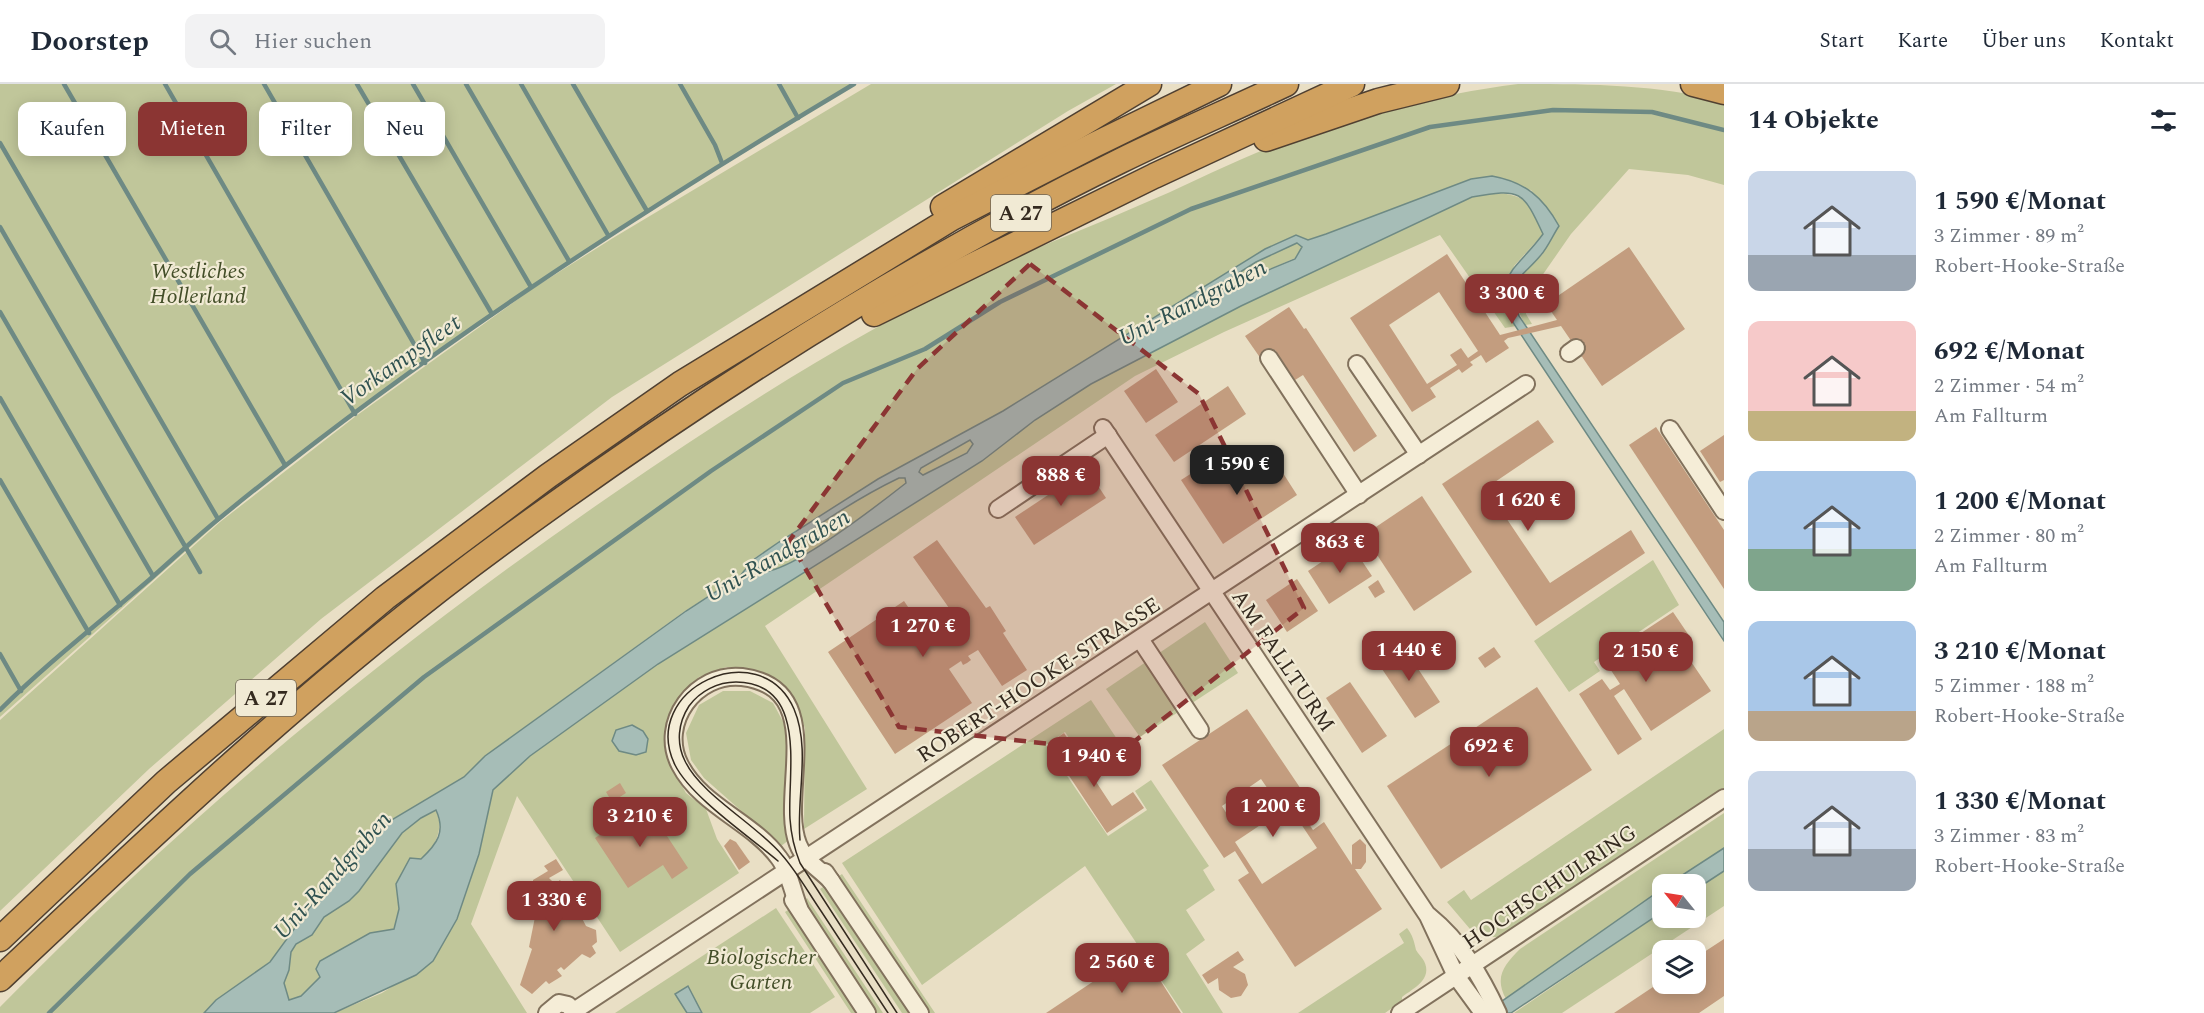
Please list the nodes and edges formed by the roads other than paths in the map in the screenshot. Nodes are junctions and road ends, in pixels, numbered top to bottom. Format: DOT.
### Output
graph roads {
  1 [pos="1149,84"];
  2 [pos="1219,84"];
  3 [pos="1286,84"];
  4 [pos="1352,84"];
  5 [pos="1447,84"];
  6 [pos="1693,84"];
  7 [pos="1724,92"];
  8 [pos="1154,176"];
  9 [pos="851,279"];
  10 [pos="1269,358"];
  11 [pos="766,362"];
  12 [pos="1357,364"];
  13 [pos="1526,384"];
  14 [pos="1670,429"];
  15 [pos="1419,455"];
  16 [pos="1359,495"];
  17 [pos="998,509"];
  18 [pos="1724,511"];
  19 [pos="1212,592"];
  20 [pos="1140,639"];
  21 [pos="1200,730"];
  22 [pos="1724,798"];
  23 [pos="810,856"];
  24 [pos="781,875"];
  25 [pos="1428,916"];
  26 [pos="0,939"];
  27 [pos="1473,965"];
  28 [pos="1456,976"];
  29 [pos="0,979"];
  30 [pos="1488,1009"];
  31 [pos="575,1012"];
  32 [pos="547,1013"];
  33 [pos="867,1013"];
  34 [pos="920,1013"];
  35 [pos="1400,1013"];
  1 -- 9 [label="highway"];
  2 -- 9 [label="highway, A 27"];
  3 -- 11 [label="highway, A 27"];
  4 -- 8 [label="highway"];
  5 -- 8 [label="highway"];
  6 -- 7 [label="highway"];
  8 -- 11 [label="highway"];
  9 -- 26 [label="highway, A 27"];
  10 -- 16 [label="street"];
  11 -- 29 [label="highway, A 27"];
  12 -- 15 [label="street"];
  13 -- 15 [label="street, ROBERT-HOOKE-STRASSE"];
  14 -- 18 [label="street"];
  15 -- 16 [label="street, ROBERT-HOOKE-STRASSE"];
  16 -- 19 [label="street, ROBERT-HOOKE-STRASSE"];
  17 -- 19 [label="street, AM FALLTURM"];
  19 -- 20 [label="street, ROBERT-HOOKE-STRASSE"];
  19 -- 25 [label="street, AM FALLTURM"];
  20 -- 21 [label="street"];
  20 -- 23 [label="street, ROBERT-HOOKE-STRASSE"];
  22 -- 27 [label="street, HOCHSCHULRING"];
  23 -- 24 [label="street, ROBERT-HOOKE-STRASSE"];
  23 -- 24 [label="street"];
  23 -- 34 [label="street"];
  24 -- 31 [label="street, ROBERT-HOOKE-STRASSE"];
  24 -- 33 [label="street"];
  25 -- 27 [label="street, AM FALLTURM"];
  25 -- 28 [label="street, AM FALLTURM"];
  27 -- 28 [label="street, HOCHSCHULRING"];
  27 -- 30 [label="street, AM FALLTURM"];
  28 -- 30 [label="street, AM FALLTURM"];
  28 -- 35 [label="street, HOCHSCHULRING"];
  31 -- 32 [label="street, ROBERT-HOOKE-STRASSE"];
}
